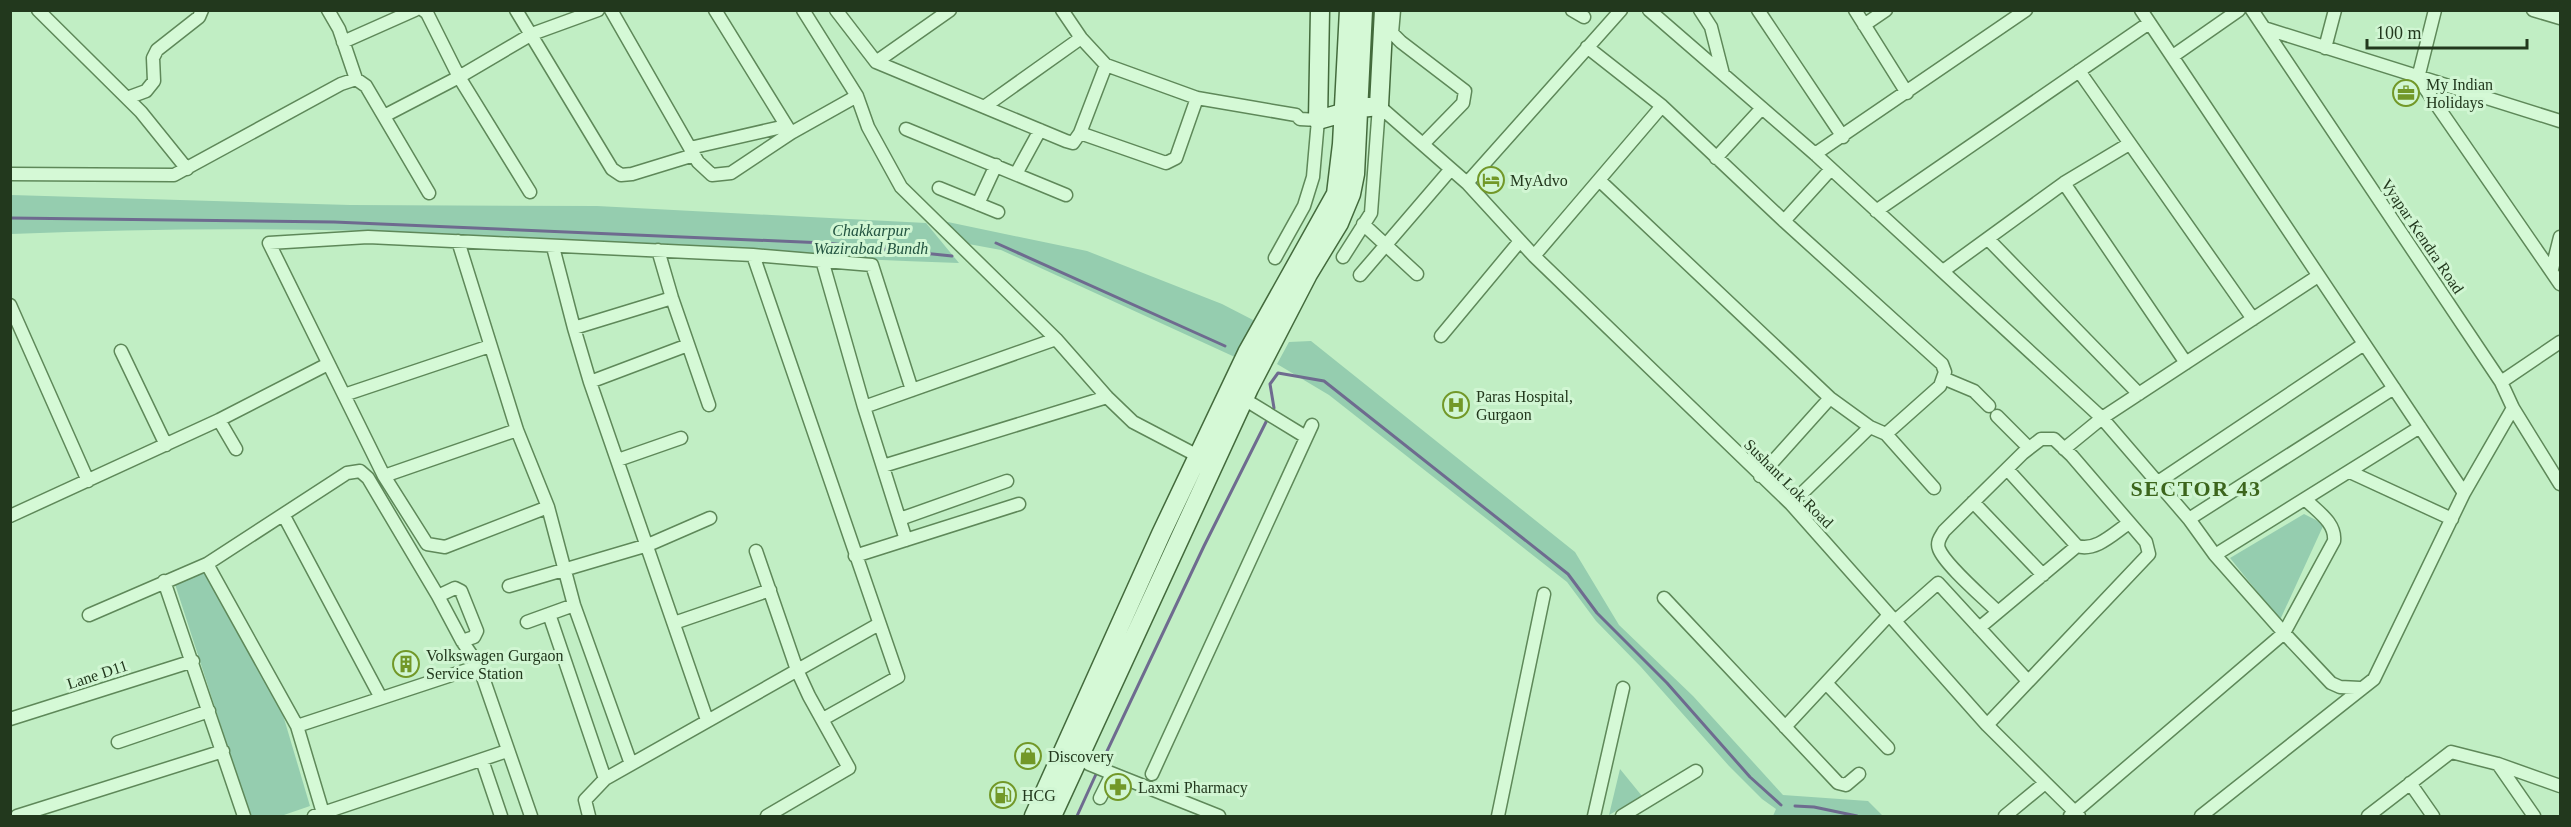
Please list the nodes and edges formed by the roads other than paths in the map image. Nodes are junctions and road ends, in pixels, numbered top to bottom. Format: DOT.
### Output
graph roads {
  1 [pos="38,10"];
  2 [pos="202,10"];
  3 [pos="328,10"];
  4 [pos="415,10"];
  5 [pos="423,10"];
  6 [pos="516,10"];
  7 [pos="598,10"];
  8 [pos="611,10"];
  9 [pos="715,10"];
  10 [pos="803,10"];
  11 [pos="836,10"];
  12 [pos="951,10"];
  13 [pos="1062,10"];
  14 [pos="1320,10"];
  15 [pos="1349,10"];
  16 [pos="1363,10"];
  17 [pos="1384,10"];
  18 [pos="1394,10"];
  19 [pos="1572,10"];
  20 [pos="1621,10"];
  21 [pos="1649,10"];
  22 [pos="1700,10"];
  23 [pos="1758,10"];
  24 [pos="1855,10"];
  25 [pos="1886,10"];
  26 [pos="2026,10"];
  27 [pos="2141,10"];
  28 [pos="2239,10"];
  29 [pos="2252,10"];
  30 [pos="2335,10"];
  31 [pos="2435,10"];
  32 [pos="2533,10"];
  33 [pos="935,15"];
  34 [pos="1584,17"];
  35 [pos="2560,18"];
  36 [pos="2149,23"];
  37 [pos="1864,25"];
  38 [pos="2264,28"];
  39 [pos="531,34"];
  40 [pos="1081,38"];
  41 [pos="344,42"];
  42 [pos="1587,47"];
  43 [pos="2325,48"];
  44 [pos="2173,56"];
  45 [pos="876,62"];
  46 [pos="1106,65"];
  47 [pos="2079,71"];
  48 [pos="1723,74"];
  49 [pos="459,77"];
  50 [pos="2418,78"];
  51 [pos="356,79"];
  52 [pos="1907,93"];
  53 [pos="857,96"];
  54 [pos="127,98"];
  55 [pos="1197,98"];
  56 [pos="1379,106"];
  57 [pos="1662,106"];
  58 [pos="984,107"];
  59 [pos="1762,108"];
  60 [pos="1352,111"];
  61 [pos="384,116"];
  62 [pos="1318,117"];
  63 [pos="2560,121"];
  64 [pos="906,129"];
  65 [pos="788,130"];
  66 [pos="1040,130"];
  67 [pos="1080,133"];
  68 [pos="1843,137"];
  69 [pos="1423,144"];
  70 [pos="2129,144"];
  71 [pos="692,152"];
  72 [pos="1815,154"];
  73 [pos="1716,158"];
  74 [pos="996,165"];
  75 [pos="187,169"];
  76 [pos="1451,169"];
  77 [pos="1831,169"];
  78 [pos="10,174"];
  79 [pos="1016,174"];
  80 [pos="1599,180"];
  81 [pos="1467,183"];
  82 [pos="2064,183"];
  83 [pos="939,188"];
  84 [pos="530,192"];
  85 [pos="429,194"];
  86 [pos="1066,195"];
  87 [pos="978,204"];
  88 [pos="998,212"];
  89 [pos="1876,212"];
  90 [pos="1784,221"];
  91 [pos="1363,224"];
  92 [pos="2560,237"];
  93 [pos="1988,239"];
  94 [pos="458,241"];
  95 [pos="1520,241"];
  96 [pos="1386,245"];
  97 [pos="553,247"];
  98 [pos="658,250"];
  99 [pos="753,255"];
  100 [pos="1534,256"];
  101 [pos="1343,257"];
  102 [pos="1275,258"];
  103 [pos="822,260"];
  104 [pos="2552,269"];
  105 [pos="1943,271"];
  106 [pos="1417,274"];
  107 [pos="1360,275"];
  108 [pos="2318,276"];
  109 [pos="2560,284"];
  110 [pos="672,298"];
  111 [pos="10,305"];
  112 [pos="2253,319"];
  113 [pos="574,328"];
  114 [pos="1442,336"];
  115 [pos="1056,339"];
  116 [pos="2560,342"];
  117 [pos="2364,344"];
  118 [pos="688,345"];
  119 [pos="490,346"];
  120 [pos="121,351"];
  121 [pos="2186,363"];
  122 [pos="328,364"];
  123 [pos="1943,378"];
  124 [pos="590,382"];
  125 [pos="2501,382"];
  126 [pos="2394,388"];
  127 [pos="912,390"];
  128 [pos="2139,394"];
  129 [pos="344,395"];
  130 [pos="1107,397"];
  131 [pos="1830,398"];
  132 [pos="1244,399"];
  133 [pos="710,405"];
  134 [pos="864,407"];
  135 [pos="2513,408"];
  136 [pos="2102,418"];
  137 [pos="219,420"];
  138 [pos="1312,424"];
  139 [pos="1870,427"];
  140 [pos="2420,427"];
  141 [pos="518,430"];
  142 [pos="1886,434"];
  143 [pos="1306,437"];
  144 [pos="681,438"];
  145 [pos="166,445"];
  146 [pos="2030,448"];
  147 [pos="236,449"];
  148 [pos="2064,449"];
  149 [pos="1198,456"];
  150 [pos="618,460"];
  151 [pos="883,466"];
  152 [pos="2007,469"];
  153 [pos="2350,472"];
  154 [pos="384,476"];
  155 [pos="1760,476"];
  156 [pos="88,481"];
  157 [pos="1007,481"];
  158 [pos="2158,482"];
  159 [pos="2560,484"];
  160 [pos="1934,488"];
  161 [pos="2464,493"];
  162 [pos="2306,500"];
  163 [pos="1973,502"];
  164 [pos="1019,504"];
  165 [pos="1791,504"];
  166 [pos="549,507"];
  167 [pos="11,515"];
  168 [pos="284,516"];
  169 [pos="711,518"];
  170 [pos="900,519"];
  171 [pos="2189,519"];
  172 [pos="2452,519"];
  173 [pos="2129,523"];
  174 [pos="906,540"];
  175 [pos="648,545"];
  176 [pos="2077,546"];
  177 [pos="756,551"];
  178 [pos="2215,555"];
  179 [pos="855,556"];
  180 [pos="207,564"];
  181 [pos="567,570"];
  182 [pos="2043,575"];
  183 [pos="164,581"];
  184 [pos="509,586"];
  185 [pos="770,590"];
  186 [pos="1544,594"];
  187 [pos="438,596"];
  188 [pos="1664,598"];
  189 [pos="574,604"];
  190 [pos="1998,612"];
  191 [pos="549,614"];
  192 [pos="89,615"];
  193 [pos="1892,618"];
  194 [pos="527,622"];
  195 [pos="674,623"];
  196 [pos="879,624"];
  197 [pos="1979,628"];
  198 [pos="2284,633"];
  199 [pos="462,642"];
  200 [pos="193,661"];
  201 [pos="479,666"];
  202 [pos="797,670"];
  203 [pos="2028,681"];
  204 [pos="1826,683"];
  205 [pos="1623,688"];
  206 [pos="2360,688"];
  207 [pos="381,698"];
  208 [pos="209,711"];
  209 [pos="10,719"];
  210 [pos="823,719"];
  211 [pos="707,720"];
  212 [pos="1987,725"];
  213 [pos="297,726"];
  214 [pos="1785,727"];
  215 [pos="118,742"];
  216 [pos="1888,748"];
  217 [pos="223,751"];
  218 [pos="507,751"];
  219 [pos="482,760"];
  220 [pos="1085,761"];
  221 [pos="631,764"];
  222 [pos="2498,764"];
  223 [pos="1696,771"];
  224 [pos="1109,773"];
  225 [pos="1152,774"];
  226 [pos="1859,774"];
  227 [pos="605,779"];
  228 [pos="2045,783"];
  229 [pos="2410,783"];
  230 [pos="2560,786"];
  231 [pos="1100,798"];
  232 [pos="318,815"];
  233 [pos="2075,815"];
  234 [pos="17,816"];
  235 [pos="244,816"];
  236 [pos="501,816"];
  237 [pos="531,816"];
  238 [pos="589,816"];
  239 [pos="767,816"];
  240 [pos="1034,816"];
  241 [pos="1053,816"];
  242 [pos="1219,816"];
  243 [pos="1498,816"];
  244 [pos="1594,816"];
  245 [pos="1622,816"];
  246 [pos="2005,816"];
  247 [pos="2201,816"];
  248 [pos="2368,816"];
  249 [pos="2433,816"];
  250 [pos="2534,816"];
  1 -- 54 [label="street"];
  2 -- 54 [label="street"];
  3 -- 41 [label="street"];
  4 -- 41 [label="street"];
  5 -- 49 [label="street"];
  6 -- 39 [label="street"];
  7 -- 39 [label="street"];
  8 -- 71 [label="street"];
  9 -- 65 [label="street"];
  10 -- 53 [label="street"];
  11 -- 45 [label="street"];
  12 -- 33 [label="street"];
  13 -- 40 [label="street"];
  14 -- 62 [label="main road"];
  15 -- 60 [label="main road"];
  16 -- 60 [label="main road"];
  17 -- 56 [label="main road"];
  18 -- 69 [label="street"];
  19 -- 34 [label="street"];
  20 -- 42 [label="street"];
  21 -- 48 [label="street"];
  22 -- 48 [label="street"];
  23 -- 68 [label="street"];
  24 -- 37 [label="street"];
  25 -- 37 [label="street"];
  26 -- 52 [label="street"];
  27 -- 36 [label="street"];
  28 -- 44 [label="street"];
  29 -- 38 [label="street, Vyapar Kendra Road"];
  30 -- 43 [label="street"];
  31 -- 50 [label="street"];
  32 -- 35 [label="street"];
  33 -- 45 [label="street"];
  36 -- 44 [label="street"];
  36 -- 47 [label="street"];
  37 -- 52 [label="street"];
  38 -- 43 [label="street"];
  38 -- 125 [label="street, Vyapar Kendra Road"];
  39 -- 49 [label="street"];
  39 -- 71 [label="street"];
  40 -- 46 [label="street"];
  40 -- 58 [label="street"];
  41 -- 51 [label="street"];
  42 -- 57 [label="street"];
  42 -- 81 [label="street"];
  43 -- 50 [label="street"];
  44 -- 108 [label="street"];
  45 -- 58 [label="street"];
  46 -- 55 [label="street"];
  46 -- 67 [label="street"];
  47 -- 70 [label="street"];
  47 -- 89 [label="street"];
  48 -- 59 [label="street"];
  49 -- 61 [label="street"];
  49 -- 84 [label="street"];
  50 -- 63 [label="street"];
  50 -- 104 [label="street"];
  51 -- 61 [label="street"];
  51 -- 75 [label="street"];
  52 -- 68 [label="street"];
  53 -- 65 [label="street"];
  53 -- 115 [label="street"];
  54 -- 75 [label="street"];
  55 -- 62 [label="street"];
  55 -- 67 [label="street"];
  56 -- 60 [label="main road"];
  56 -- 69 [label="street, Sushant Lok Road"];
  56 -- 91 [label="street"];
  57 -- 73 [label="street"];
  57 -- 80 [label="street"];
  58 -- 66 [label="street"];
  59 -- 72 [label="street"];
  59 -- 73 [label="street"];
  60 -- 62 [label="main road"];
  60 -- 132 [label="main road"];
  60 -- 149 [label="main road"];
  61 -- 85 [label="street"];
  62 -- 102 [label="street"];
  64 -- 74 [label="street"];
  65 -- 71 [label="street"];
  65 -- 71 [label="street"];
  66 -- 67 [label="street"];
  66 -- 79 [label="street"];
  68 -- 72 [label="street"];
  69 -- 76 [label="street, Sushant Lok Road"];
  70 -- 82 [label="street"];
  70 -- 112 [label="street"];
  72 -- 77 [label="street"];
  73 -- 90 [label="street"];
  74 -- 79 [label="street"];
  74 -- 87 [label="street"];
  75 -- 78 [label="street"];
  76 -- 81 [label="street, Sushant Lok Road"];
  76 -- 96 [label="street"];
  77 -- 89 [label="street"];
  77 -- 90 [label="street"];
  79 -- 86 [label="street"];
  80 -- 100 [label="street"];
  80 -- 131 [label="street"];
  81 -- 95 [label="street, Sushant Lok Road"];
  82 -- 93 [label="street"];
  82 -- 121 [label="street"];
  83 -- 87 [label="street"];
  87 -- 88 [label="street"];
  89 -- 105 [label="street"];
  90 -- 123 [label="street"];
  91 -- 96 [label="street"];
  91 -- 101 [label="street"];
  92 -- 104 [label="street"];
  93 -- 105 [label="street"];
  93 -- 128 [label="street"];
  94 -- 97 [label="street"];
  94 -- 119 [label="street"];
  94 -- 122 [label="street"];
  95 -- 100 [label="street, Sushant Lok Road"];
  95 -- 114 [label="street"];
  96 -- 106 [label="street"];
  96 -- 107 [label="street"];
  97 -- 98 [label="street"];
  97 -- 113 [label="street"];
  98 -- 99 [label="street"];
  98 -- 110 [label="street"];
  99 -- 103 [label="street"];
  99 -- 179 [label="street"];
  100 -- 155 [label="street, Sushant Lok Road"];
  103 -- 127 [label="street"];
  103 -- 134 [label="street"];
  104 -- 109 [label="street"];
  105 -- 136 [label="street"];
  108 -- 112 [label="street"];
  108 -- 117 [label="street"];
  110 -- 113 [label="street"];
  110 -- 118 [label="street"];
  111 -- 156 [label="street"];
  112 -- 121 [label="street"];
  113 -- 124 [label="street"];
  115 -- 127 [label="street"];
  115 -- 130 [label="street"];
  116 -- 125 [label="street"];
  117 -- 126 [label="street"];
  117 -- 158 [label="street"];
  118 -- 124 [label="street"];
  118 -- 133 [label="street"];
  119 -- 129 [label="street"];
  119 -- 141 [label="street"];
  120 -- 145 [label="street"];
  121 -- 128 [label="street"];
  122 -- 129 [label="street"];
  122 -- 137 [label="street"];
  123 -- 142 [label="street"];
  123 -- 146 [label="street"];
  124 -- 150 [label="street"];
  125 -- 135 [label="street, Vyapar Kendra Road"];
  126 -- 140 [label="street"];
  126 -- 171 [label="street"];
  127 -- 134 [label="street"];
  128 -- 136 [label="street"];
  129 -- 154 [label="street"];
  130 -- 149 [label="street"];
  130 -- 151 [label="street"];
  131 -- 139 [label="street"];
  131 -- 155 [label="street"];
  132 -- 143 [label="street"];
  132 -- 220 [label="main road"];
  134 -- 151 [label="street"];
  135 -- 159 [label="street, Vyapar Kendra Road"];
  135 -- 161 [label="street"];
  136 -- 148 [label="street"];
  136 -- 158 [label="street"];
  137 -- 145 [label="street"];
  137 -- 147 [label="street"];
  138 -- 143 [label="street"];
  139 -- 142 [label="street"];
  139 -- 165 [label="street"];
  140 -- 153 [label="street"];
  140 -- 161 [label="street"];
  141 -- 154 [label="street"];
  141 -- 166 [label="street"];
  142 -- 160 [label="street"];
  143 -- 225 [label="street"];
  144 -- 150 [label="street"];
  145 -- 156 [label="street"];
  146 -- 148 [label="street"];
  146 -- 152 [label="street"];
  148 -- 173 [label="street"];
  149 -- 240 [label="main road"];
  150 -- 175 [label="street"];
  151 -- 170 [label="street"];
  152 -- 163 [label="street"];
  152 -- 176 [label="street"];
  153 -- 162 [label="street"];
  153 -- 172 [label="street"];
  154 -- 166 [label="street"];
  155 -- 165 [label="street, Sushant Lok Road"];
  156 -- 167 [label="street"];
  157 -- 170 [label="street"];
  158 -- 171 [label="street"];
  161 -- 172 [label="street"];
  162 -- 178 [label="street"];
  162 -- 198 [label="street"];
  163 -- 182 [label="street"];
  163 -- 190 [label="street"];
  164 -- 174 [label="street"];
  165 -- 193 [label="street, Sushant Lok Road"];
  166 -- 181 [label="street"];
  168 -- 180 [label="street"];
  168 -- 187 [label="street"];
  168 -- 207 [label="street"];
  169 -- 175 [label="street"];
  170 -- 174 [label="street"];
  171 -- 178 [label="street"];
  172 -- 206 [label="street"];
  173 -- 176 [label="street"];
  173 -- 203 [label="street"];
  174 -- 179 [label="street"];
  175 -- 181 [label="street"];
  175 -- 195 [label="street"];
  176 -- 182 [label="street"];
  177 -- 185 [label="street"];
  178 -- 198 [label="street"];
  179 -- 196 [label="street"];
  180 -- 183 [label="street"];
  180 -- 213 [label="street"];
  181 -- 184 [label="street"];
  181 -- 189 [label="street"];
  182 -- 190 [label="street"];
  183 -- 192 [label="street"];
  183 -- 200 [label="street"];
  185 -- 195 [label="street"];
  185 -- 202 [label="street"];
  186 -- 243 [label="street"];
  187 -- 199 [label="street"];
  187 -- 199 [label="street"];
  188 -- 214 [label="street"];
  189 -- 191 [label="street"];
  189 -- 221 [label="street"];
  190 -- 197 [label="street"];
  191 -- 194 [label="street"];
  191 -- 227 [label="street"];
  193 -- 197 [label="street"];
  193 -- 204 [label="street"];
  193 -- 212 [label="street, Sushant Lok Road"];
  195 -- 211 [label="street"];
  196 -- 202 [label="street"];
  196 -- 210 [label="street"];
  197 -- 203 [label="street"];
  198 -- 206 [label="street"];
  198 -- 233 [label="street"];
  199 -- 201 [label="street"];
  200 -- 208 [label="street"];
  200 -- 209 [label="street, Lane D11"];
  201 -- 207 [label="street"];
  201 -- 218 [label="street"];
  202 -- 210 [label="street"];
  202 -- 211 [label="street"];
  203 -- 212 [label="street"];
  204 -- 214 [label="street"];
  204 -- 216 [label="street"];
  205 -- 244 [label="street"];
  206 -- 247 [label="street"];
  207 -- 213 [label="street"];
  208 -- 215 [label="street"];
  208 -- 217 [label="street"];
  210 -- 239 [label="street"];
  211 -- 221 [label="street"];
  212 -- 228 [label="street, Sushant Lok Road"];
  213 -- 232 [label="street"];
  214 -- 226 [label="street"];
  217 -- 234 [label="street"];
  217 -- 235 [label="street"];
  218 -- 219 [label="street"];
  218 -- 237 [label="street"];
  219 -- 232 [label="street"];
  219 -- 236 [label="street"];
  220 -- 224 [label="street"];
  220 -- 241 [label="main road"];
  221 -- 227 [label="street"];
  222 -- 229 [label="street"];
  222 -- 230 [label="street"];
  222 -- 250 [label="street"];
  223 -- 245 [label="street"];
  224 -- 231 [label="street"];
  224 -- 242 [label="street"];
  227 -- 238 [label="street"];
  228 -- 233 [label="street, Sushant Lok Road"];
  228 -- 246 [label="street"];
  229 -- 248 [label="street"];
  229 -- 249 [label="street"];
}
